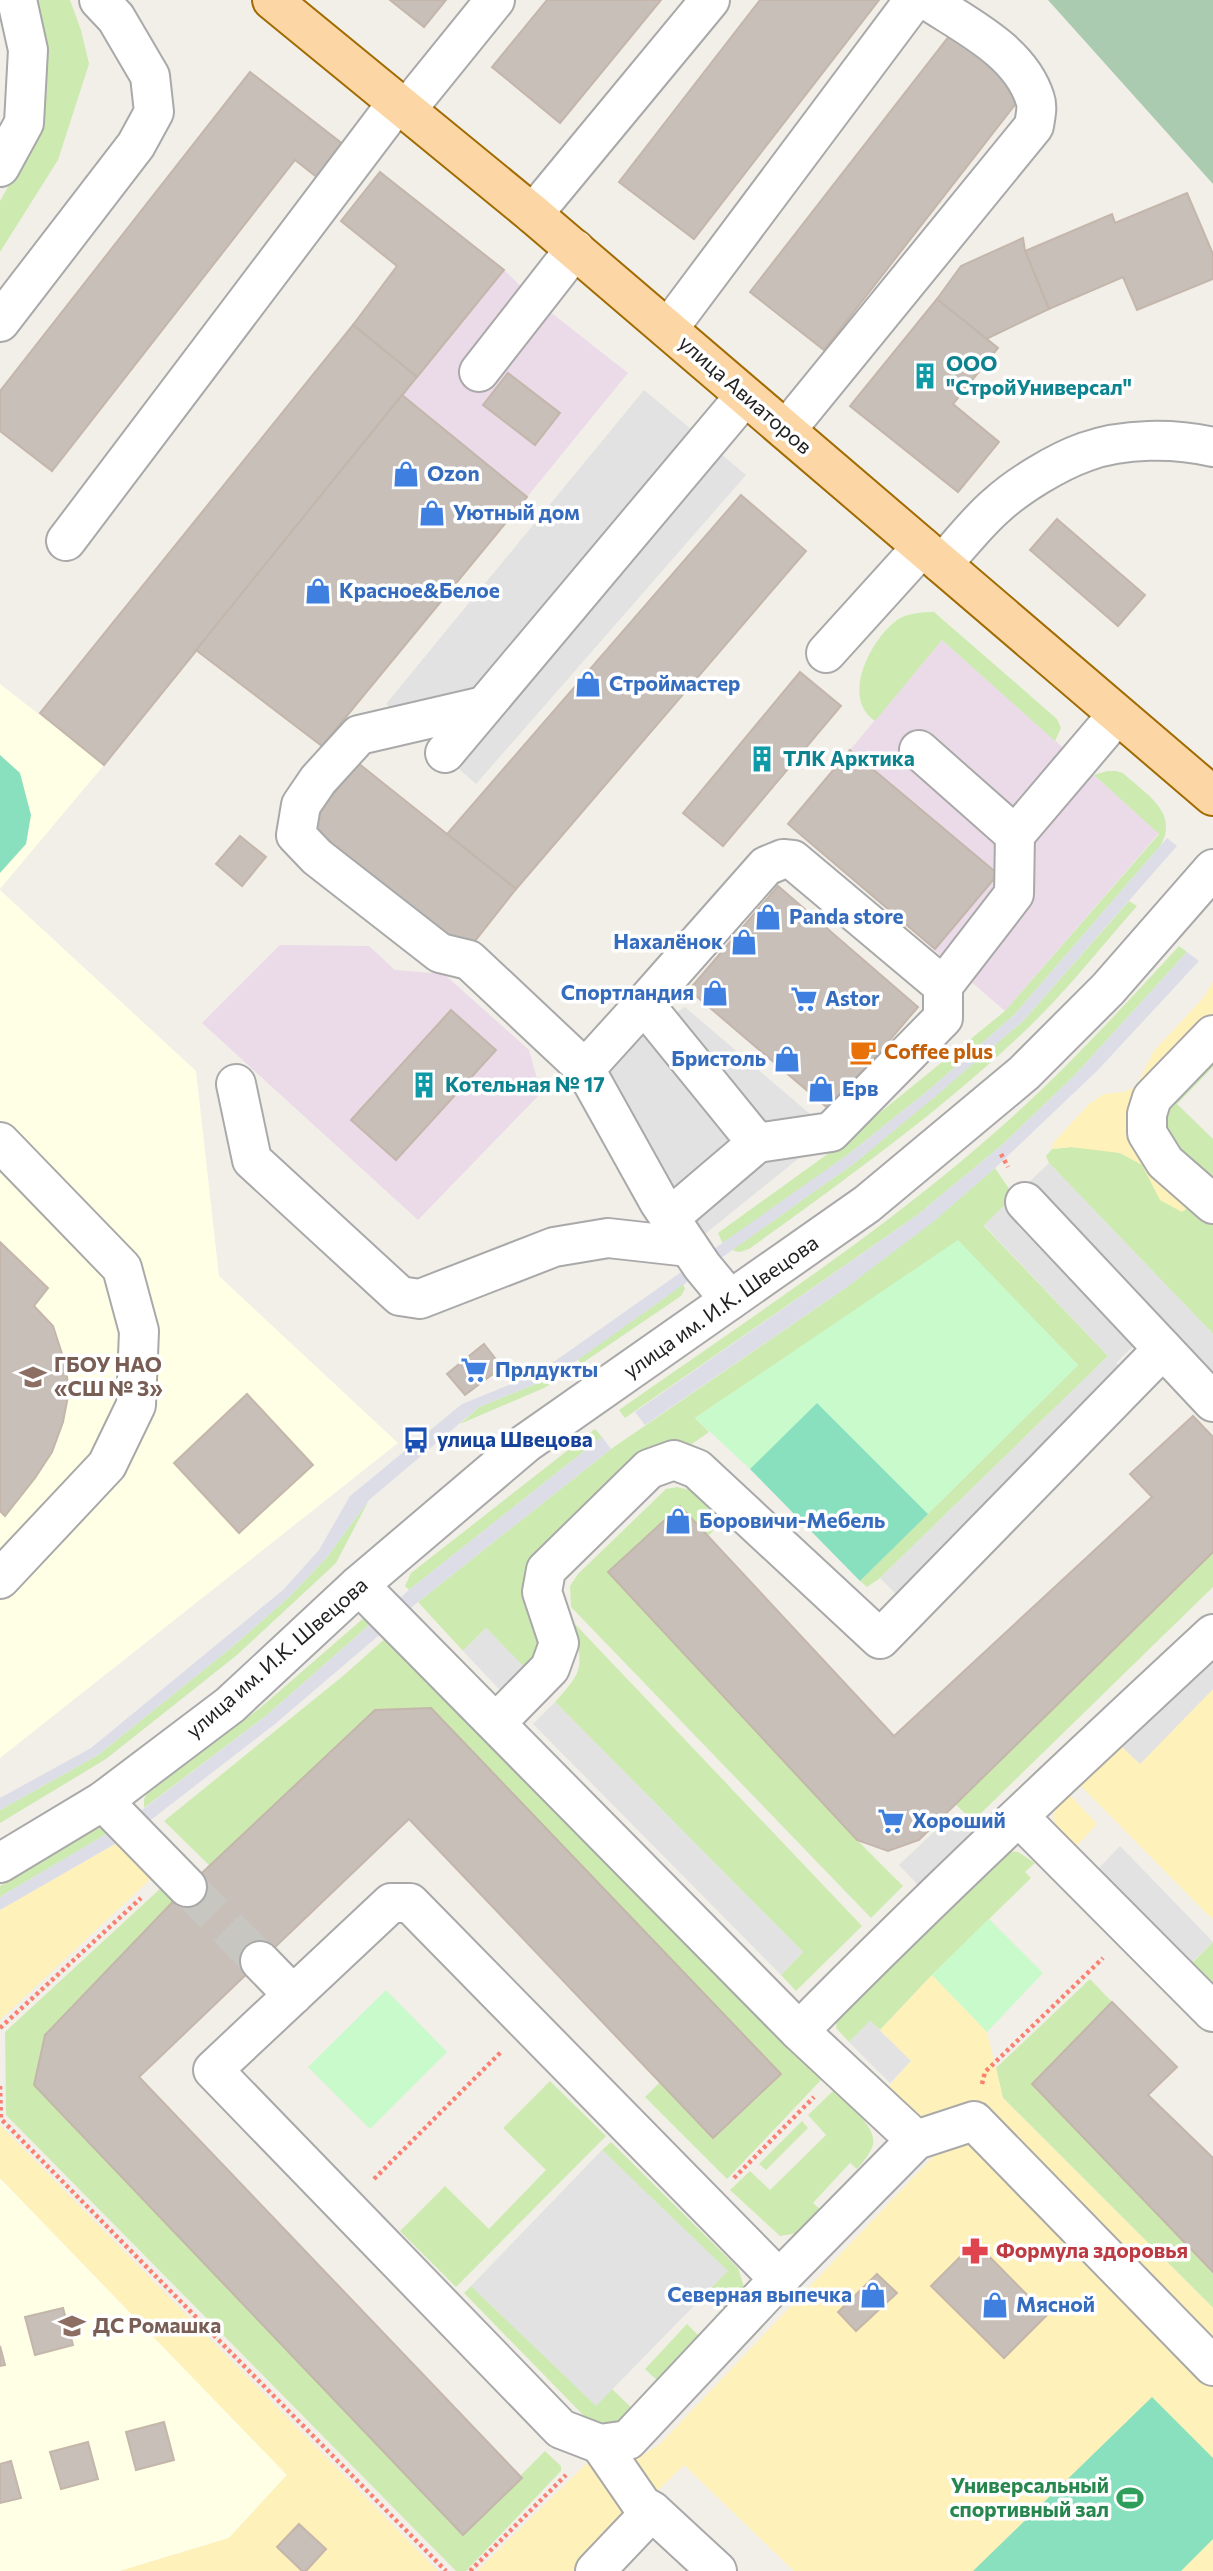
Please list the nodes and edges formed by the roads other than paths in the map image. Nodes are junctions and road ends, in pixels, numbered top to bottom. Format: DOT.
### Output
graph roads {
  1 [pos="17,0"];
  2 [pos="99,0"];
  3 [pos="495,0"];
  4 [pos="710,0"];
  5 [pos="914,0"];
  6 [pos="927,0"];
  7 [pos="283,4"];
  8 [pos="402,106"];
  9 [pos="12,128"];
  10 [pos="0,167"];
  11 [pos="533,214"];
  12 [pos="575,249"];
  13 [pos="0,322"];
  14 [pos="668,329"];
  15 [pos="479,372"];
  16 [pos="746,396"];
  17 [pos="786,430"];
  18 [pos="1213,447"];
  19 [pos="66,541"];
  20 [pos="932,556"];
  21 [pos="826,653"];
  22 [pos="484,706"];
  23 [pos="1117,715"];
  24 [pos="919,750"];
  25 [pos="445,753"];
  26 [pos="1213,796"];
  27 [pos="1015,835"];
  28 [pos="1213,869"];
  29 [pos="943,986"];
  30 [pos="644,1004"];
  31 [pos="1213,1035"];
  32 [pos="585,1069"];
  33 [pos="236,1084"];
  34 [pos="0,1142"];
  35 [pos="757,1143"];
  36 [pos="1025,1202"];
  37 [pos="1213,1204"];
  38 [pos="679,1232"];
  39 [pos="730,1300"];
  40 [pos="1163,1349"];
  41 [pos="1213,1402"];
  42 [pos="0,1579"];
  43 [pos="359,1585"];
  44 [pos="1213,1634"];
  45 [pos="496,1723"];
  46 [pos="103,1801"];
  47 [pos="1019,1817"];
  48 [pos="0,1863"];
  49 [pos="179,1879"];
  50 [pos="260,1961"];
  51 [pos="293,1995"];
  52 [pos="1213,2012"];
  53 [pos="799,2031"];
  54 [pos="916,2140"];
  55 [pos="779,2280"];
  56 [pos="1213,2366"];
  57 [pos="600,2444"];
  58 [pos="652,2511"];
  59 [pos="595,2571"];
  60 [pos="717,2571"];
  1 -- 9 [label="street"];
  2 -- 13 [label="street"];
  3 -- 8 [label="street"];
  4 -- 11 [label="street"];
  5 -- 14 [label="street"];
  6 -- 17 [label="street"];
  7 -- 8 [label="main road, улица Авиаторов"];
  8 -- 11 [label="main road, улица Авиаторов"];
  8 -- 19 [label="street"];
  9 -- 10 [label="street"];
  11 -- 12 [label="main road, улица Авиаторов"];
  12 -- 14 [label="main road, улица Авиаторов"];
  12 -- 15 [label="street"];
  14 -- 16 [label="main road, улица Авиаторов"];
  16 -- 17 [label="main road, улица Авиаторов"];
  16 -- 22 [label="street"];
  17 -- 20 [label="main road, улица Авиаторов"];
  18 -- 20 [label="street"];
  20 -- 21 [label="street"];
  20 -- 23 [label="main road, улица Авиаторов"];
  22 -- 25 [label="street"];
  22 -- 32 [label="street"];
  23 -- 26 [label="main road, улица Авиаторов"];
  23 -- 27 [label="street"];
  24 -- 27 [label="street"];
  27 -- 29 [label="street"];
  28 -- 39 [label="street, улица им. И.К. Швецова"];
  29 -- 30 [label="street"];
  29 -- 35 [label="street"];
  30 -- 32 [label="street"];
  30 -- 35 [label="street"];
  31 -- 37 [label="street"];
  32 -- 38 [label="street"];
  33 -- 38 [label="street"];
  34 -- 42 [label="street"];
  35 -- 38 [label="street"];
  36 -- 40 [label="street"];
  38 -- 39 [label="street"];
  39 -- 43 [label="street, улица им. И.К. Швецова"];
  40 -- 41 [label="street"];
  40 -- 45 [label="street"];
  43 -- 45 [label="street"];
  43 -- 46 [label="street, улица им. И.К. Швецова"];
  44 -- 47 [label="street"];
  45 -- 53 [label="street"];
  46 -- 48 [label="street, улица им. И.К. Швецова"];
  46 -- 49 [label="street"];
  47 -- 52 [label="street"];
  47 -- 53 [label="street"];
  50 -- 51 [label="street"];
  51 -- 55 [label="street"];
  51 -- 57 [label="street"];
  53 -- 54 [label="street"];
  54 -- 55 [label="street"];
  54 -- 56 [label="street"];
  55 -- 57 [label="street"];
  57 -- 58 [label="street"];
  58 -- 59 [label="street"];
  58 -- 60 [label="street"];
}
